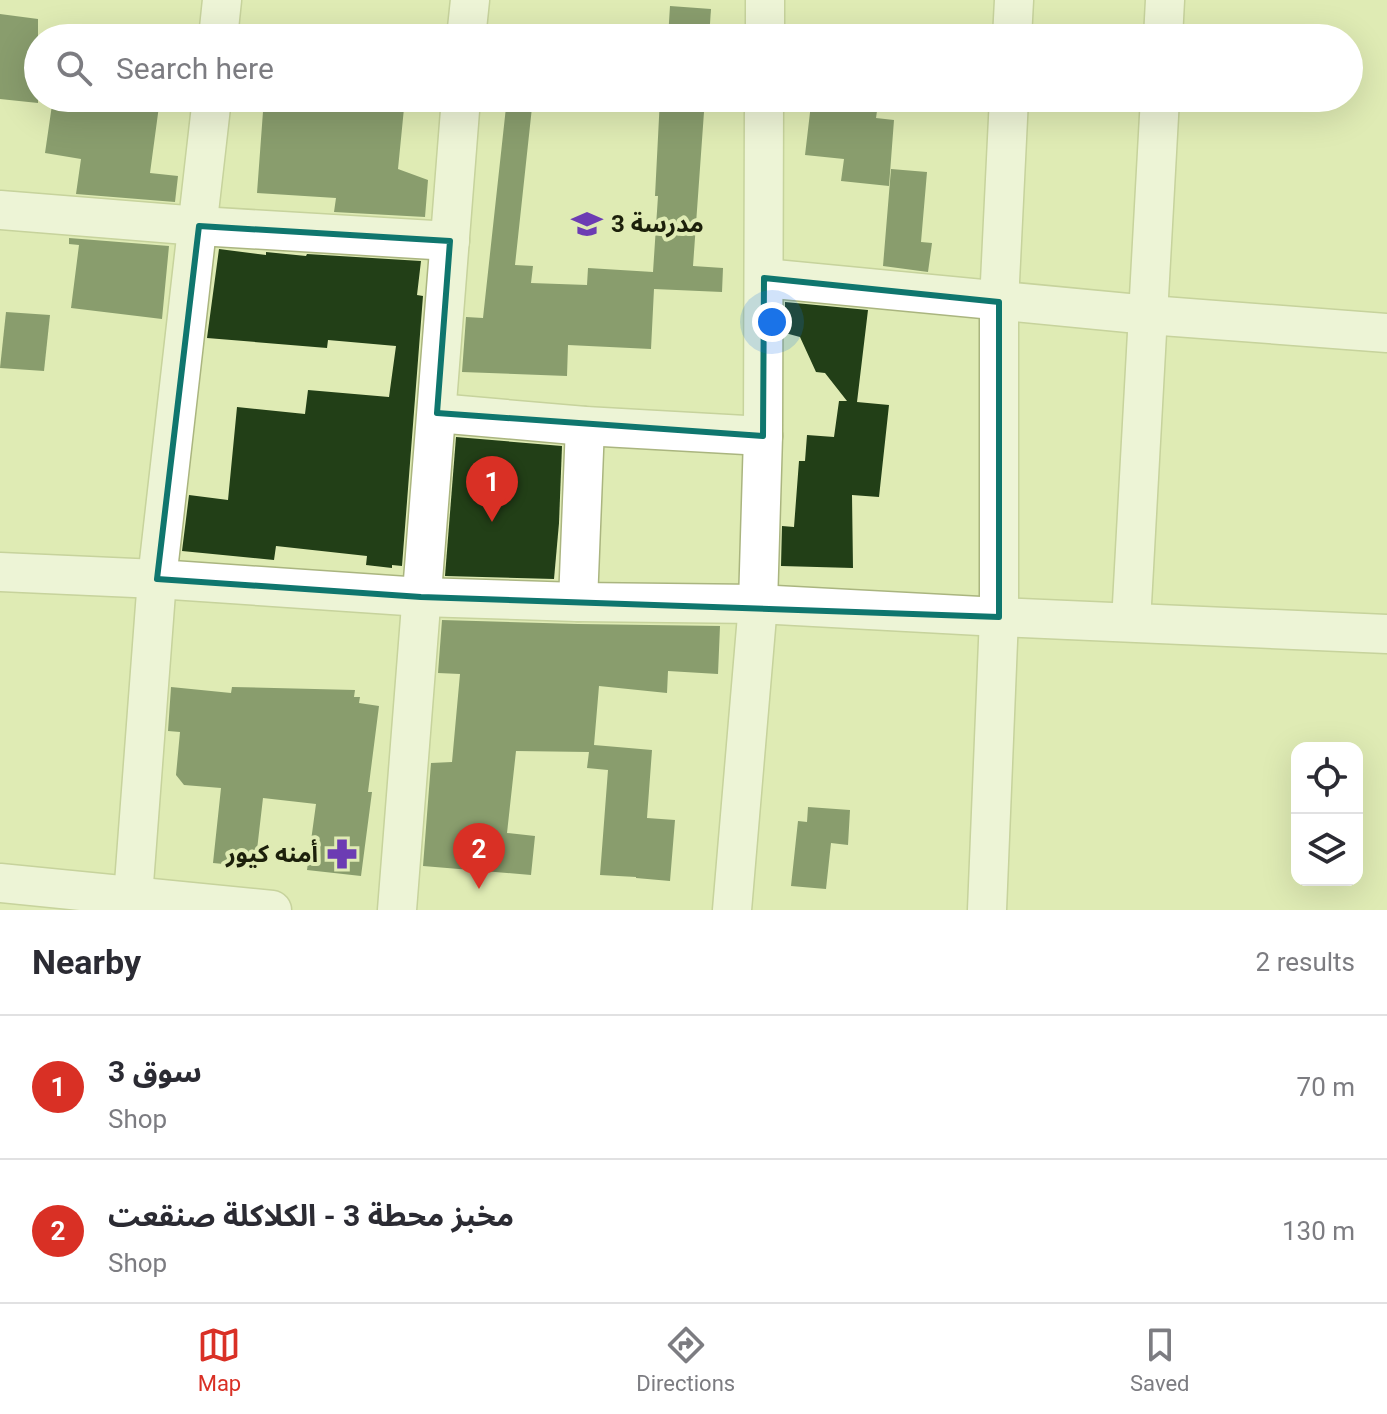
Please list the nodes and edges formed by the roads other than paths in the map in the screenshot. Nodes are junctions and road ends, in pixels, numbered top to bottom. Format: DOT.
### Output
graph roads {
  1 [pos="222,0"];
  2 [pos="470,0"];
  3 [pos="765,0"];
  4 [pos="1014,0"];
  5 [pos="1165,0"];
  6 [pos="219,24"];
  7 [pos="467,24"];
  8 [pos="765,24"];
  9 [pos="1013,24"];
  10 [pos="1164,24"];
  11 [pos="211,112"];
  12 [pos="460,112"];
  13 [pos="764,112"];
  14 [pos="1008,112"];
  15 [pos="1159,112"];
  16 [pos="0,210"];
  17 [pos="199,226"];
  18 [pos="450,241"];
  19 [pos="764,278"];
  20 [pos="999,302"];
  21 [pos="1149,315"];
  22 [pos="1387,333"];
  23 [pos="437,413"];
  24 [pos="585,426"];
  25 [pos="763,436"];
  26 [pos="0,572"];
  27 [pos="157,579"];
  28 [pos="421,597"];
  29 [pos="578,602"];
  30 [pos="758,604"];
  31 [pos="999,617"];
  32 [pos="1131,622"];
  33 [pos="1387,634"];
  34 [pos="0,883"];
  35 [pos="133,903"];
  36 [pos="272,910"];
  37 [pos="397,910"];
  38 [pos="732,910"];
  39 [pos="987,910"];
  1 -- 6 [label="street"];
  2 -- 7 [label="street"];
  3 -- 8 [label="street"];
  4 -- 9 [label="street"];
  5 -- 10 [label="street"];
  11 -- 17 [label="street"];
  12 -- 18 [label="street"];
  13 -- 19 [label="street"];
  14 -- 20 [label="street"];
  15 -- 21 [label="street"];
  16 -- 17 [label="street"];
  17 -- 18 [label="street"];
  17 -- 27 [label="street"];
  18 -- 23 [label="street"];
  19 -- 20 [label="street"];
  19 -- 25 [label="street"];
  20 -- 21 [label="street"];
  20 -- 31 [label="street"];
  21 -- 22 [label="street"];
  21 -- 32 [label="street"];
  23 -- 24 [label="street"];
  23 -- 28 [label="street"];
  24 -- 25 [label="street"];
  24 -- 29 [label="street"];
  25 -- 30 [label="street"];
  26 -- 27 [label="street"];
  27 -- 28 [label="street"];
  27 -- 35 [label="street"];
  28 -- 29 [label="street"];
  28 -- 37 [label="street"];
  29 -- 30 [label="street"];
  30 -- 31 [label="street"];
  30 -- 38 [label="street"];
  31 -- 32 [label="street"];
  31 -- 39 [label="street"];
  32 -- 33 [label="street"];
  34 -- 35 [label="street"];
  35 -- 36 [label="street"];
}
